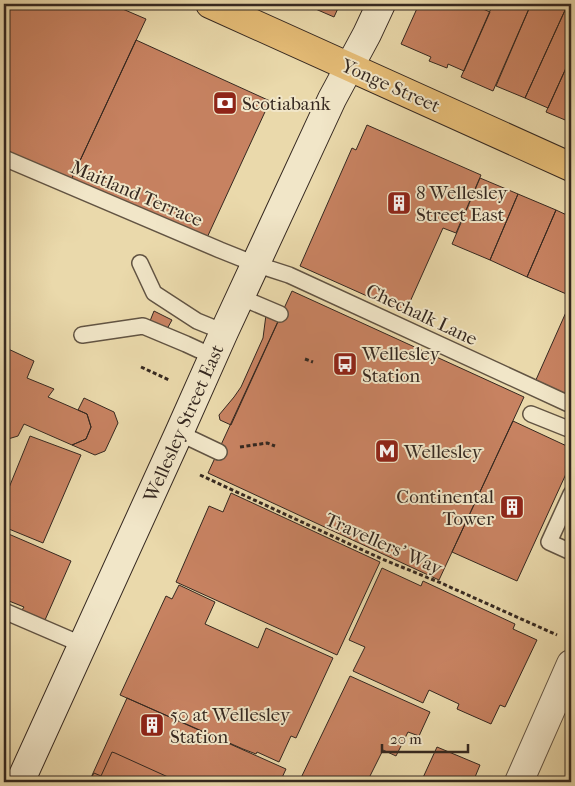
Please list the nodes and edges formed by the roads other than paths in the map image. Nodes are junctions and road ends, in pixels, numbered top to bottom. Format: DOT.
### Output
graph roads {
  1 [pos="210,4"];
  2 [pos="381,4"];
  3 [pos="350,67"];
  4 [pos="4,158"];
  5 [pos="571,167"];
  6 [pos="140,263"];
  7 [pos="255,264"];
  8 [pos="240,297"];
  9 [pos="280,314"];
  10 [pos="224,332"];
  11 [pos="82,335"];
  12 [pos="212,356"];
  13 [pos="571,405"];
  14 [pos="531,414"];
  15 [pos="571,430"];
  16 [pos="179,433"];
  17 [pos="220,452"];
  18 [pos="571,494"];
  19 [pos="571,552"];
  20 [pos="4,612"];
  21 [pos="83,645"];
  22 [pos="571,664"];
  23 [pos="20,782"];
  24 [pos="519,782"];
  1 -- 3 [label="main road, Yonge Street"];
  2 -- 3 [label="street, Wellesley Street East"];
  3 -- 5 [label="main road, Yonge Street"];
  3 -- 7 [label="street, Wellesley Street East"];
  4 -- 7 [label="lane, Maitland Terrace"];
  6 -- 10 [label="lane"];
  7 -- 8 [label="street, Wellesley Street East"];
  7 -- 13 [label="lane, Chechalk Lane"];
  8 -- 9 [label="lane"];
  8 -- 10 [label="street, Wellesley Street East"];
  10 -- 12 [label="street, Wellesley Street East"];
  11 -- 12 [label="lane"];
  12 -- 16 [label="street, Wellesley Street East"];
  14 -- 15 [label="lane"];
  16 -- 17 [label="lane"];
  16 -- 21 [label="street, Wellesley Street East"];
  18 -- 19 [label="lane"];
  20 -- 21 [label="lane"];
  21 -- 23 [label="street, Wellesley Street East"];
  22 -- 24 [label="street"];
}
